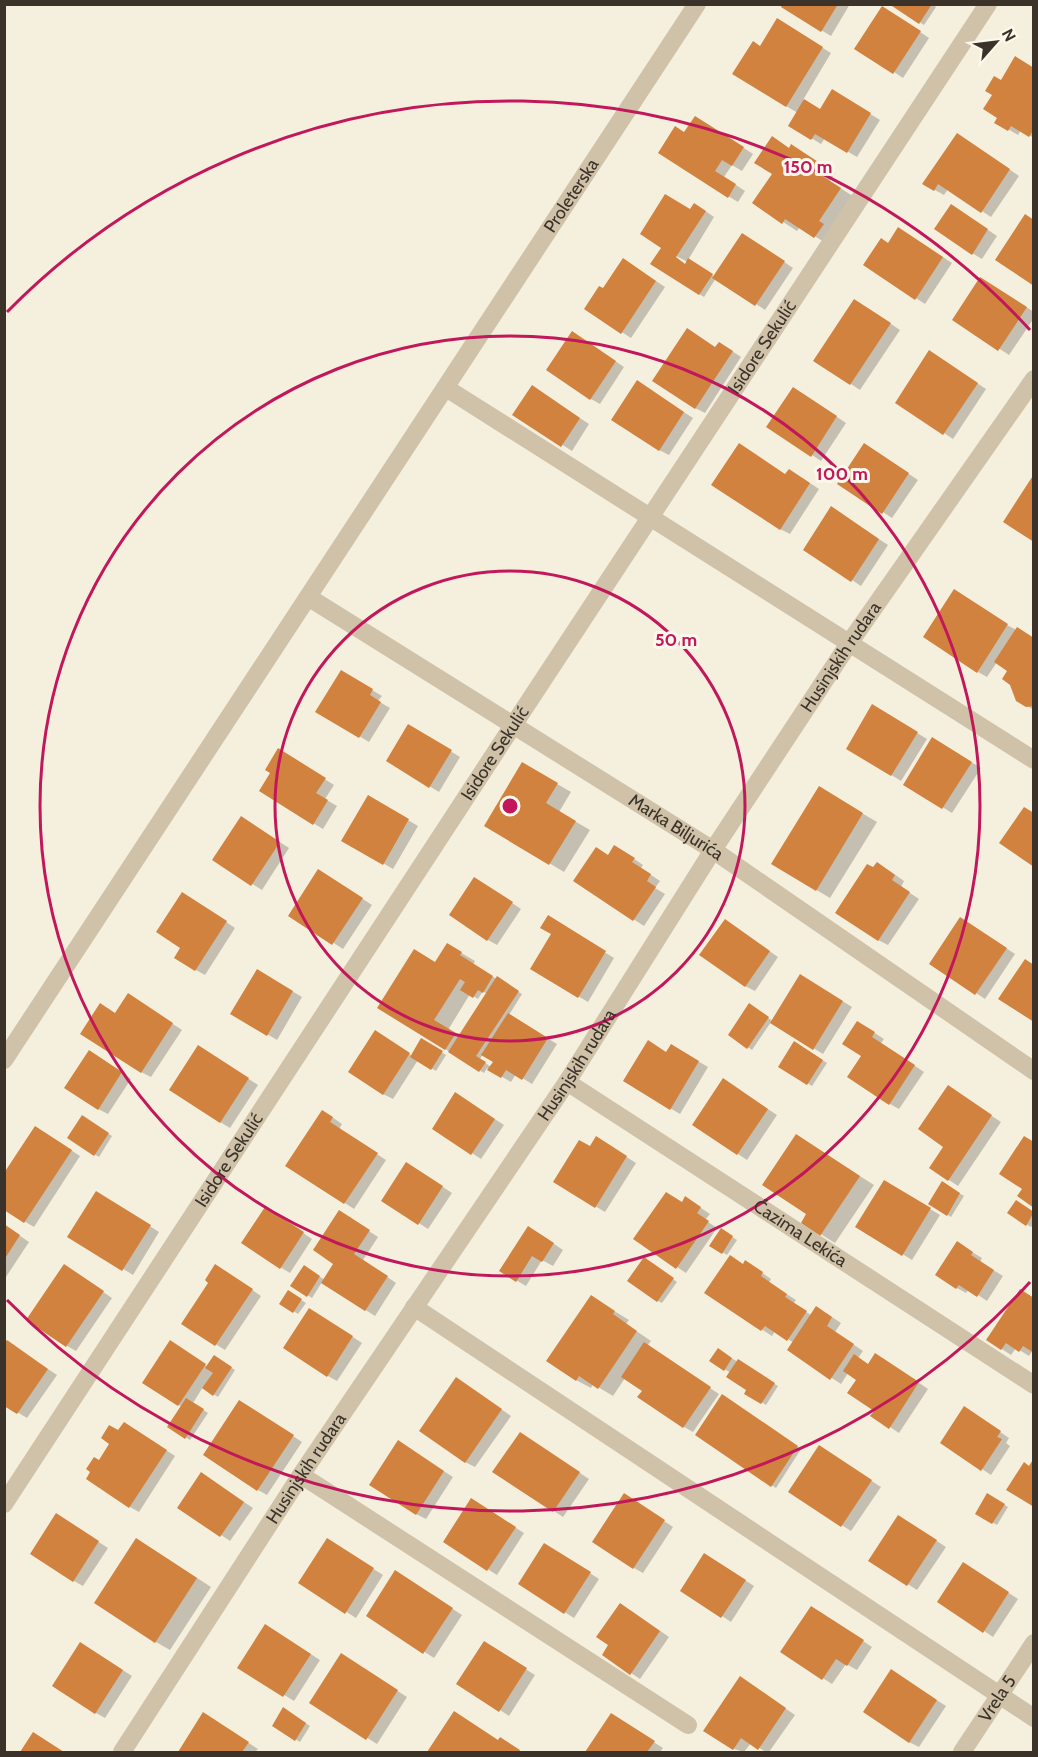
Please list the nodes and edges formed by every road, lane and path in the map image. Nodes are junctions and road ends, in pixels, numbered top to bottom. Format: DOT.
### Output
graph roads {
  1 [pos="697,4"];
  2 [pos="988,4"];
  3 [pos="446,388"];
  4 [pos="1030,391"];
  5 [pos="651,519"];
  6 [pos="308,597"];
  7 [pos="850,642"];
  8 [pos="514,724"];
  9 [pos="1034,760"];
  10 [pos="713,850"];
  11 [pos="4,1060"];
  12 [pos="1034,1071"];
  13 [pos="567,1082"];
  14 [pos="414,1307"];
  15 [pos="1034,1385"];
  16 [pos="301,1475"];
  17 [pos="4,1504"];
  18 [pos="1034,1643"];
  19 [pos="999,1695"];
  20 [pos="1034,1718"];
  21 [pos="688,1725"];
  22 [pos="122,1752"];
  23 [pos="963,1752"];
  1 -- 3 [label="street, Proleterska"];
  2 -- 5 [label="street, Isidore Sekulić"];
  3 -- 5 [label="street"];
  3 -- 6 [label="street, Proleterska"];
  4 -- 7 [label="street, Husinjskih rudara"];
  5 -- 7 [label="street"];
  5 -- 8 [label="street, Isidore Sekulić"];
  6 -- 8 [label="street, Marka Biljurića"];
  6 -- 11 [label="street, Proleterska"];
  7 -- 9 [label="street"];
  7 -- 10 [label="street, Husinjskih rudara"];
  8 -- 10 [label="street, Marka Biljurića"];
  8 -- 17 [label="street, Isidore Sekulić"];
  10 -- 12 [label="street, Marka Biljurića"];
  10 -- 13 [label="street, Husinjskih rudara"];
  13 -- 14 [label="street, Husinjskih rudara"];
  13 -- 15 [label="street, Ćazima Lekića"];
  14 -- 16 [label="street, Husinjskih rudara"];
  14 -- 19 [label="street"];
  16 -- 21 [label="street"];
  16 -- 22 [label="street, Husinjskih rudara"];
  18 -- 19 [label="street, Vrela 5"];
  19 -- 20 [label="street"];
  19 -- 23 [label="street, Vrela 5"];
}
